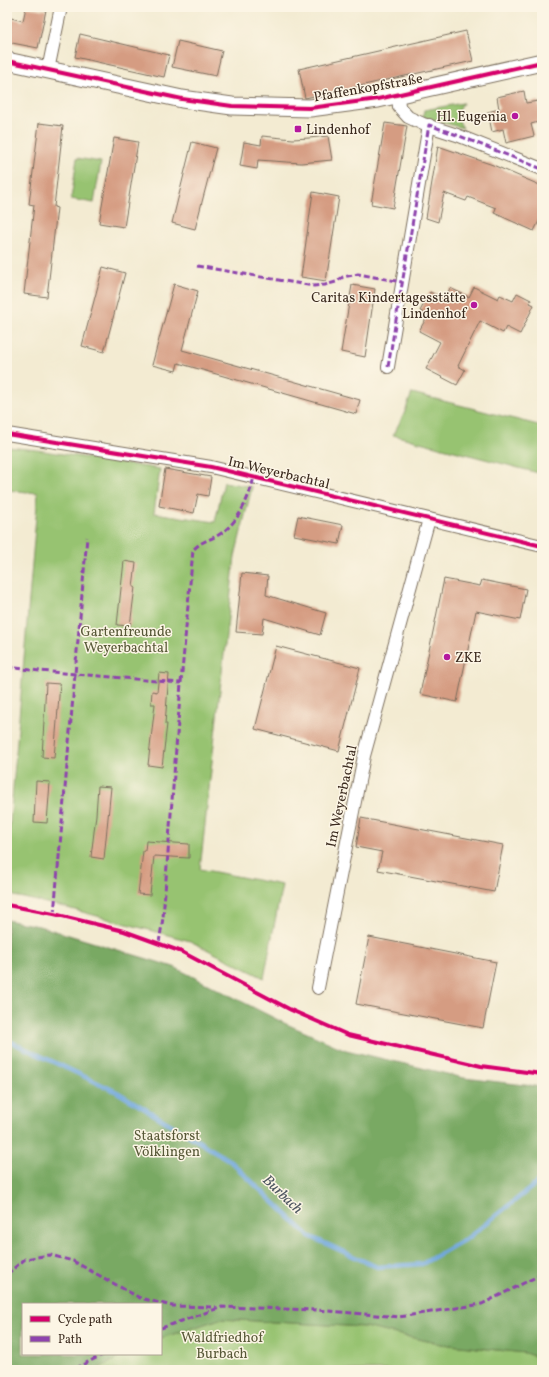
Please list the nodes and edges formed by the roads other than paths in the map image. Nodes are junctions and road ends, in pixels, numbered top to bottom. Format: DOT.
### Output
graph roads {
  1 [pos="61,7"];
  2 [pos="7,61"];
  3 [pos="542,62"];
  4 [pos="48,70"];
  5 [pos="398,94"];
  6 [pos="429,126"];
  7 [pos="542,169"];
  8 [pos="388,367"];
  9 [pos="7,434"];
  10 [pos="429,520"];
  11 [pos="542,546"];
  12 [pos="318,988"];
  1 -- 4 [label="street"];
  2 -- 4 [label="street, Pfaffenkopfstraße"];
  3 -- 5 [label="street, Pfaffenkopfstraße"];
  4 -- 5 [label="street, Pfaffenkopfstraße"];
  5 -- 6 [label="street, Pfaffenkopfstraße"];
  6 -- 7 [label="street, Pfaffenkopfstraße"];
  6 -- 8 [label="street"];
  9 -- 10 [label="street, Im Weyerbachtal"];
  10 -- 11 [label="street, Im Weyerbachtal"];
  10 -- 12 [label="street, Im Weyerbachtal"];
}
